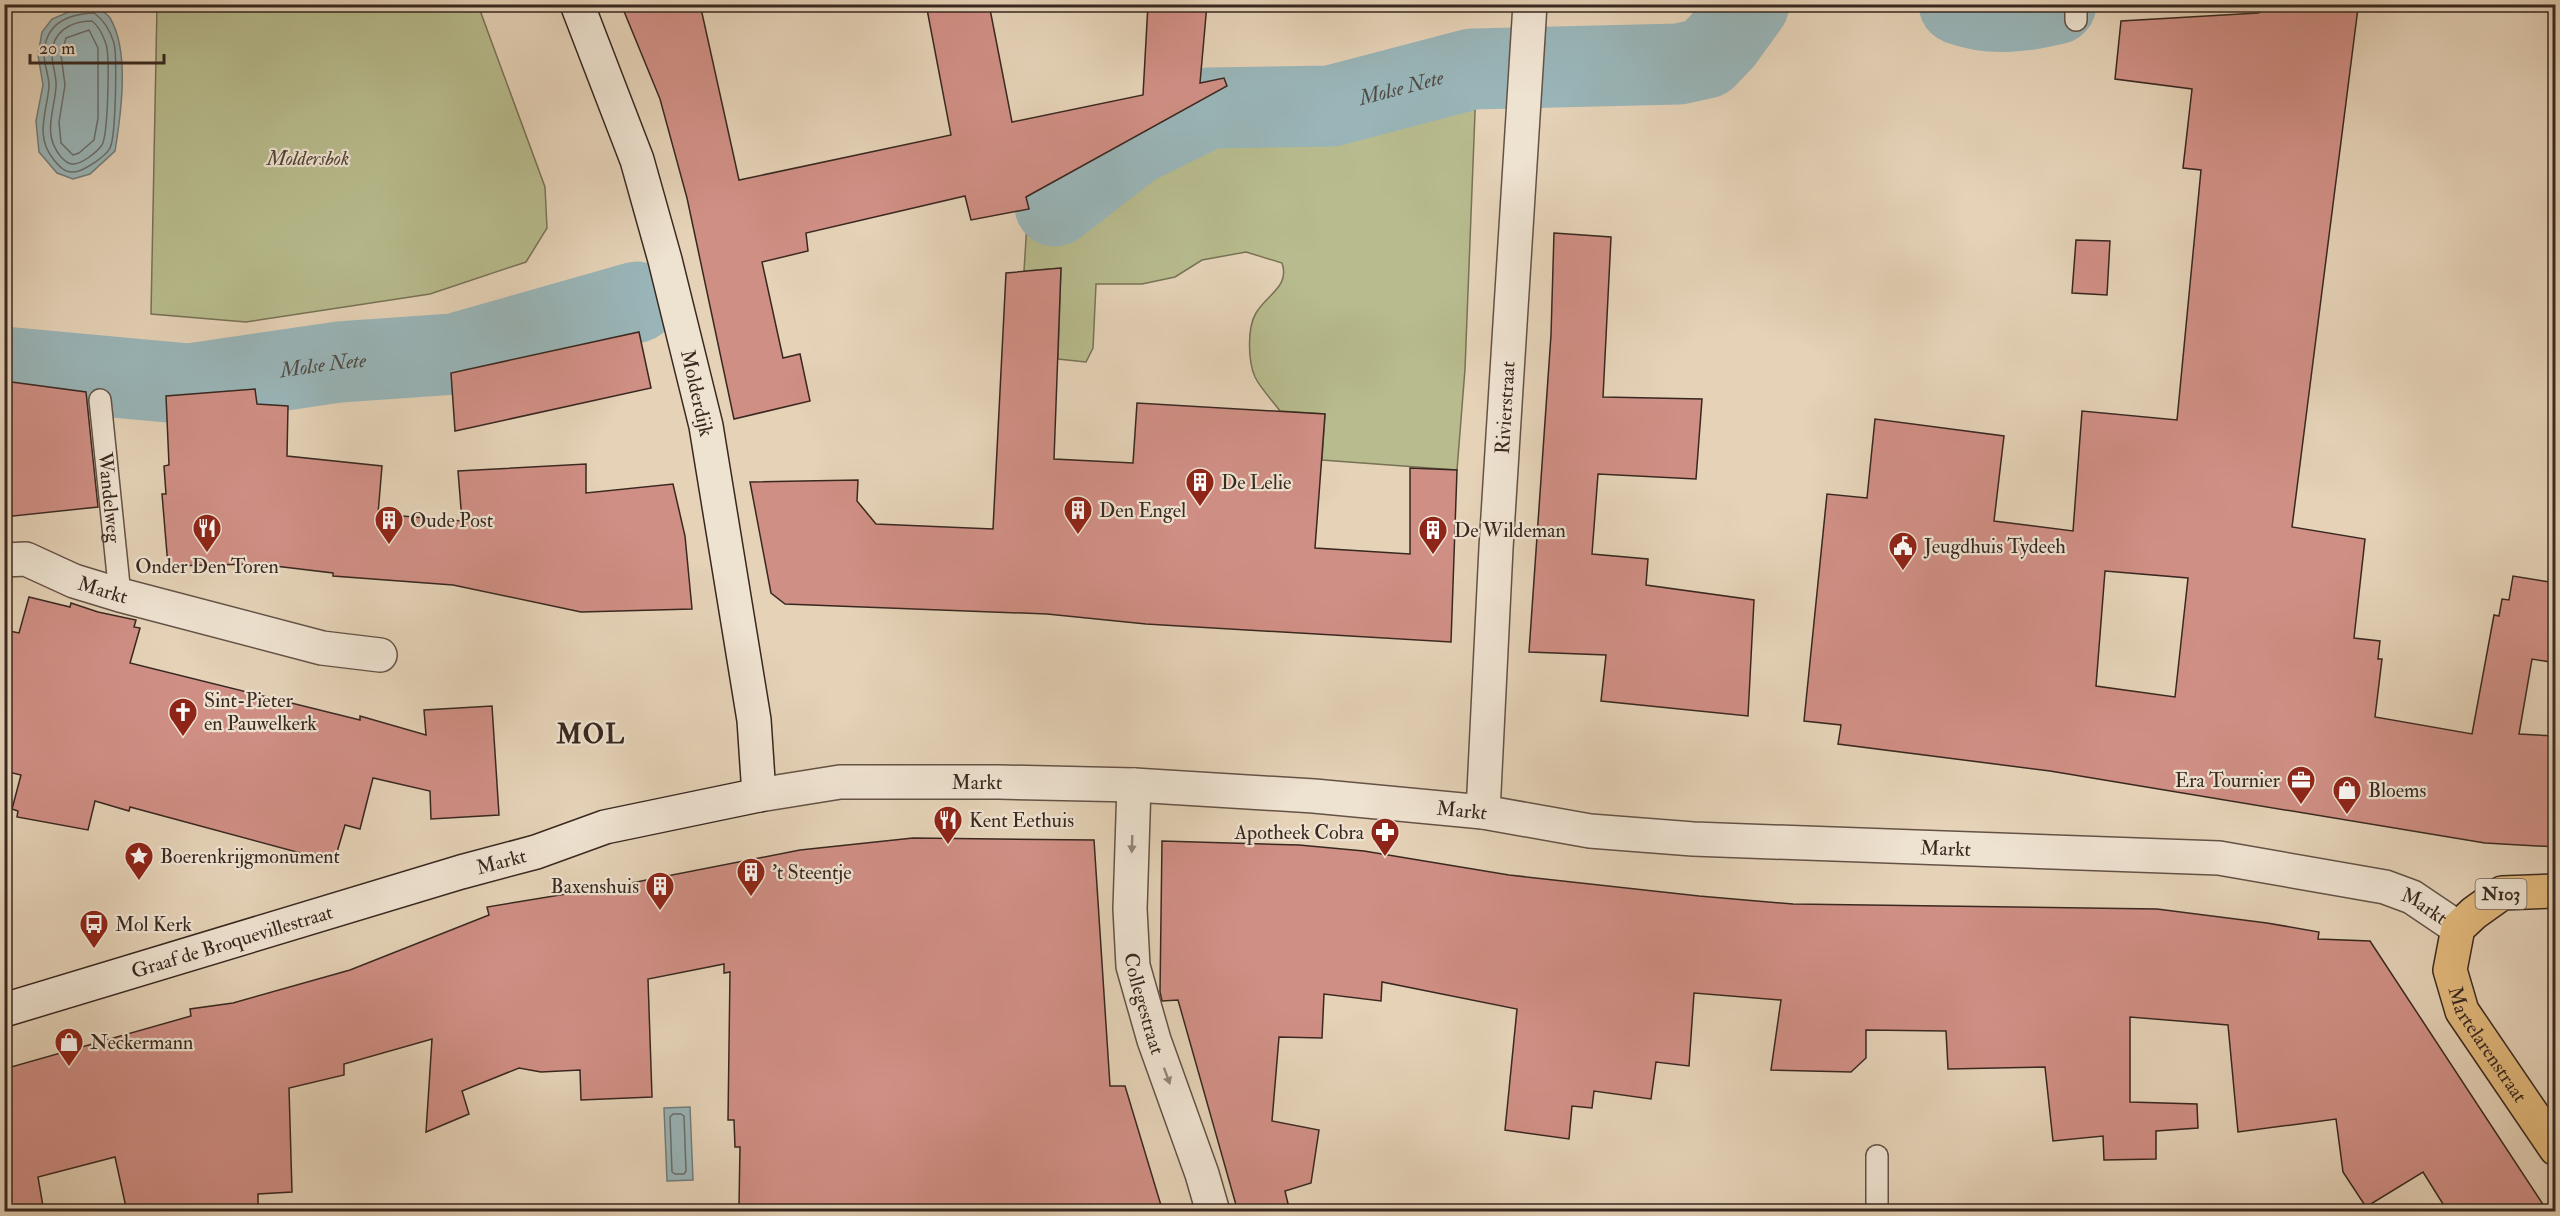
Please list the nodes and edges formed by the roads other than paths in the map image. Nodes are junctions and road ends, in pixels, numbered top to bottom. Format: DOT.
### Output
graph roads {
  1 [pos="577,4"];
  2 [pos="1530,4"];
  3 [pos="100,400"];
  4 [pos="4,560"];
  5 [pos="120,595"];
  6 [pos="380,655"];
  7 [pos="1134,785"];
  8 [pos="759,795"];
  9 [pos="1483,812"];
  10 [pos="461,872"];
  11 [pos="2556,891"];
  12 [pos="2458,928"];
  13 [pos="4,1010"];
  14 [pos="2556,1149"];
  15 [pos="1877,1156"];
  16 [pos="1213,1212"];
  17 [pos="1877,1212"];
  1 -- 8 [label="street, Molderdijk"];
  2 -- 9 [label="street, Rivierstraat"];
  3 -- 5 [label="lane, Wandelweg"];
  4 -- 5 [label="street, Markt"];
  5 -- 6 [label="street, Markt"];
  7 -- 8 [label="street, Markt / N103"];
  7 -- 9 [label="street, Markt / N103"];
  7 -- 16 [label="street, Collegestraat, one-way"];
  8 -- 10 [label="street, Markt"];
  9 -- 12 [label="street, Markt / N103"];
  10 -- 13 [label="street, Graaf de Broquevillestraat"];
  11 -- 12 [label="main road, N103"];
  12 -- 14 [label="main road, Martelarenstraat"];
  15 -- 17 [label="lane"];
}
